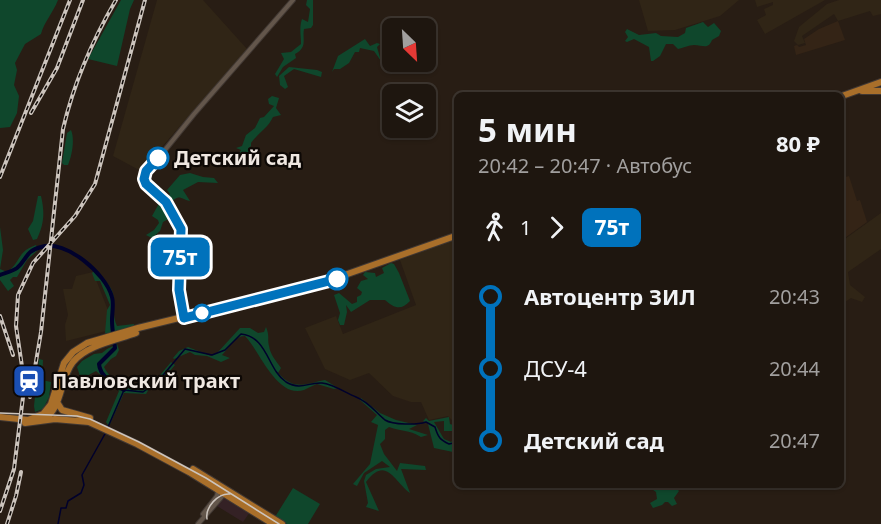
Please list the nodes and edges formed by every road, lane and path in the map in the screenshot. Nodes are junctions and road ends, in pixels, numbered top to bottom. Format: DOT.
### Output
graph roads {
  1 [pos="293,0"];
  2 [pos="881,84"];
  3 [pos="859,91"];
  4 [pos="881,91"];
  5 [pos="844,95"];
  6 [pos="454,236"];
  7 [pos="184,318"];
  8 [pos="107,340"];
  9 [pos="57,402"];
  10 [pos="77,415"];
  11 [pos="45,416"];
  12 [pos="0,419"];
  13 [pos="104,426"];
  14 [pos="112,430"];
  15 [pos="221,491"];
  16 [pos="197,524"];
  17 [pos="273,524"];
  18 [pos="282,524"];
  1 -- 7 [label="street"];
  2 -- 3 [label="main road"];
  3 -- 4 [label="main road"];
  3 -- 5 [label="main road"];
  6 -- 7 [label="main road"];
  7 -- 8 [label="main road"];
  8 -- 9 [label="main road"];
  8 -- 11 [label="main road"];
  9 -- 10 [label="main road"];
  9 -- 11 [label="main road"];
  10 -- 11 [label="main road"];
  10 -- 13 [label="main road"];
  11 -- 12 [label="main road"];
  11 -- 13 [label="main road"];
  13 -- 14 [label="main road"];
  14 -- 15 [label="main road"];
  14 -- 15 [label="main road"];
  15 -- 16 [label="street"];
  15 -- 17 [label="main road"];
  15 -- 18 [label="main road"];
}
